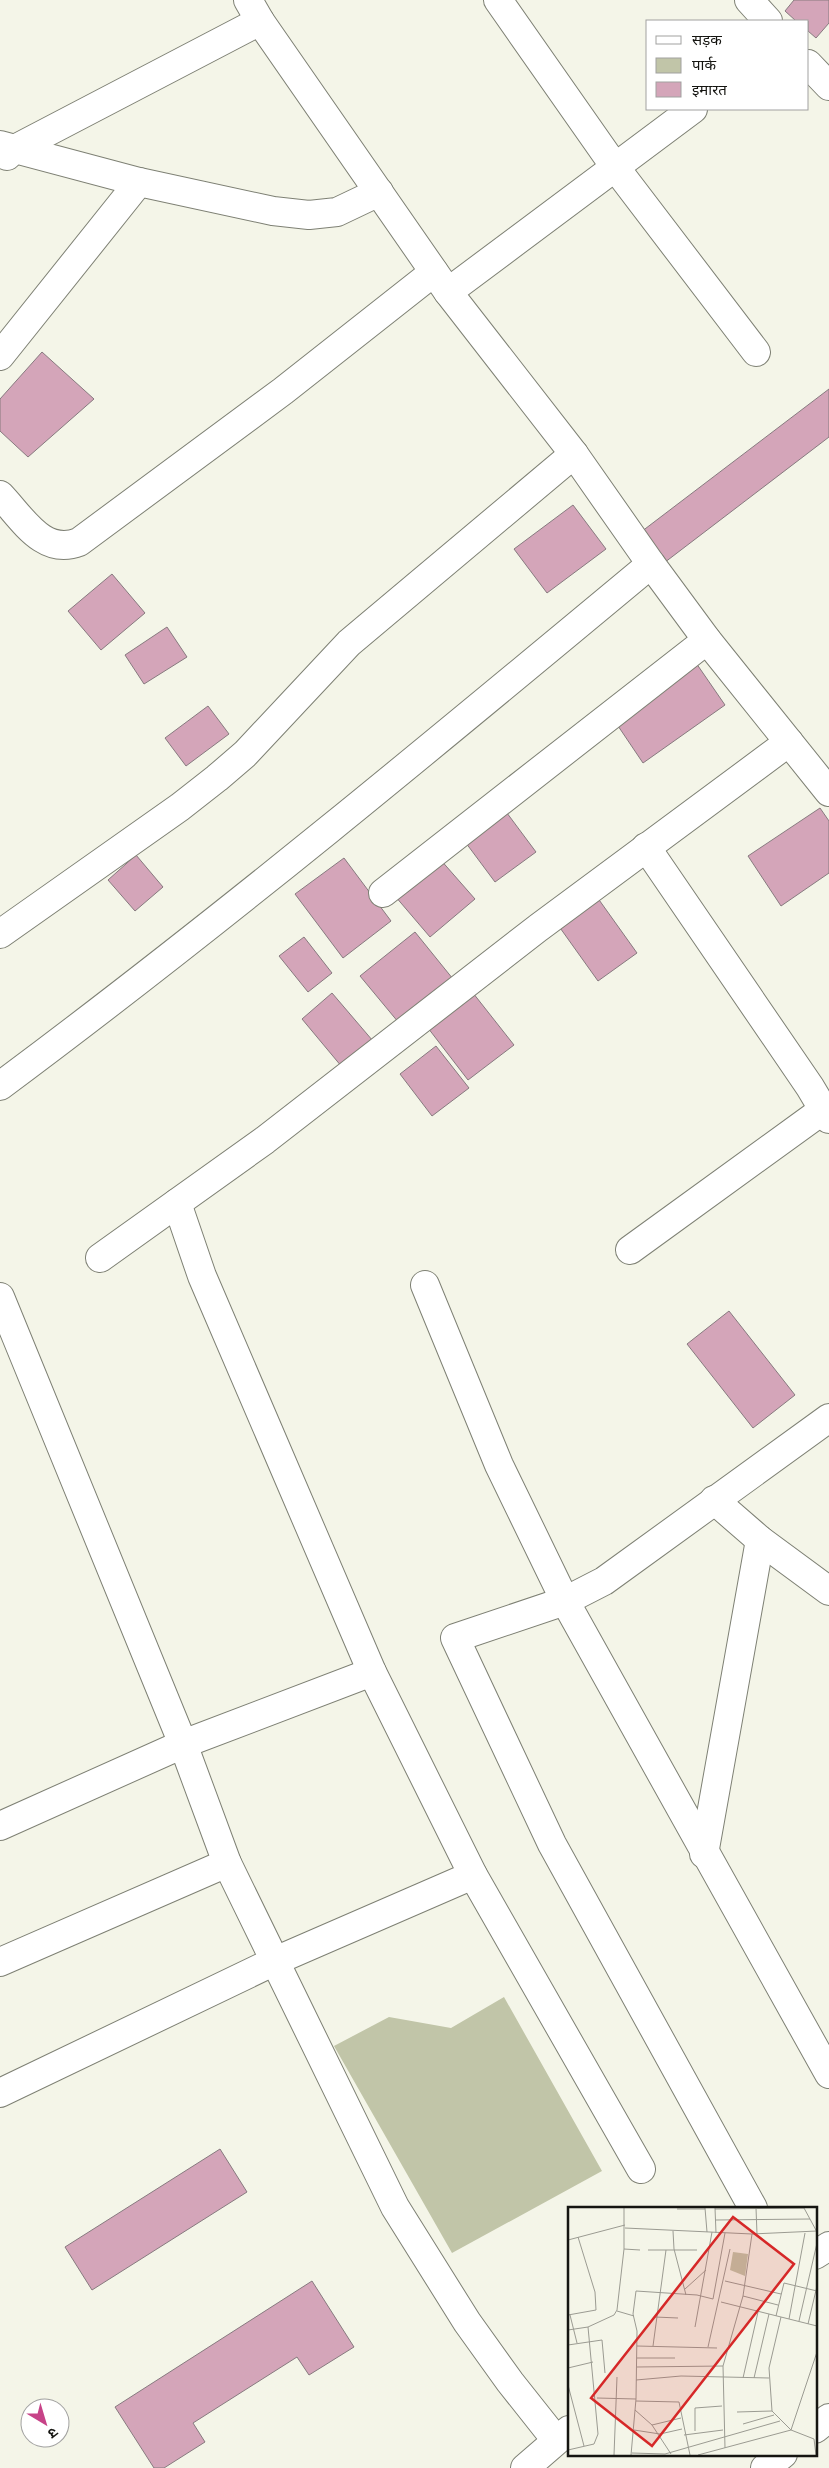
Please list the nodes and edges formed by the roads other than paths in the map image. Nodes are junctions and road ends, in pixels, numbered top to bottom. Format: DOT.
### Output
graph roads {
  1 [pos="498,0"];
  2 [pos="749,0"];
  3 [pos="254,10"];
  4 [pos="767,20"];
  5 [pos="809,65"];
  6 [pos="829,86"];
  7 [pos="692,110"];
  8 [pos="4,153"];
  9 [pos="615,167"];
  10 [pos="139,182"];
  11 [pos="379,192"];
  12 [pos="441,282"];
  13 [pos="756,352"];
  14 [pos="0,356"];
  15 [pos="574,454"];
  16 [pos="0,495"];
  17 [pos="650,564"];
  18 [pos="707,640"];
  19 [pos="789,742"];
  20 [pos="829,792"];
  21 [pos="646,847"];
  22 [pos="383,893"];
  23 [pos="0,934"];
  24 [pos="0,1086"];
  25 [pos="826,1115"];
  26 [pos="177,1203"];
  27 [pos="630,1250"];
  28 [pos="100,1258"];
  29 [pos="425,1285"];
  30 [pos="0,1297"];
  31 [pos="829,1418"];
  32 [pos="714,1500"];
  33 [pos="760,1540"];
  34 [pos="829,1591"];
  35 [pos="565,1601"];
  36 [pos="372,1672"];
  37 [pos="183,1744"];
  38 [pos="0,1826"];
  39 [pos="704,1854"];
  40 [pos="227,1863"];
  41 [pos="473,1875"];
  42 [pos="275,1961"];
  43 [pos="0,1962"];
  44 [pos="829,2074"];
  45 [pos="0,2093"];
  46 [pos="641,2169"];
  47 [pos="752,2207"];
  48 [pos="829,2246"];
  49 [pos="816,2254"];
  50 [pos="829,2418"];
  51 [pos="816,2428"];
  52 [pos="562,2435"];
  53 [pos="781,2456"];
  54 [pos="525,2468"];
  55 [pos="766,2468"];
  1 -- 9 [label="street"];
  2 -- 4 [label="street"];
  3 -- 8 [label="street"];
  3 -- 11 [label="street"];
  5 -- 6 [label="street"];
  7 -- 9 [label="street"];
  8 -- 10 [label="street"];
  9 -- 12 [label="street"];
  9 -- 13 [label="street"];
  10 -- 11 [label="street"];
  10 -- 14 [label="street"];
  11 -- 12 [label="street"];
  12 -- 15 [label="street"];
  12 -- 16 [label="street"];
  15 -- 17 [label="street"];
  15 -- 23 [label="street"];
  17 -- 18 [label="street"];
  17 -- 24 [label="street"];
  18 -- 19 [label="street"];
  18 -- 22 [label="street"];
  19 -- 20 [label="street"];
  19 -- 21 [label="street"];
  21 -- 25 [label="street"];
  21 -- 26 [label="street"];
  25 -- 27 [label="street"];
  26 -- 28 [label="street"];
  26 -- 36 [label="street"];
  29 -- 35 [label="street"];
  30 -- 37 [label="street"];
  31 -- 32 [label="street"];
  32 -- 33 [label="street"];
  32 -- 35 [label="street"];
  33 -- 34 [label="street"];
  33 -- 39 [label="street"];
  35 -- 39 [label="street"];
  35 -- 47 [label="street"];
  36 -- 37 [label="street"];
  36 -- 41 [label="street"];
  37 -- 38 [label="street"];
  37 -- 40 [label="street"];
  39 -- 44 [label="street"];
  40 -- 42 [label="street"];
  40 -- 43 [label="street"];
  41 -- 42 [label="street"];
  41 -- 46 [label="street"];
  42 -- 45 [label="street"];
  42 -- 52 [label="street"];
  48 -- 49 [label="street"];
  50 -- 51 [label="street"];
  52 -- 54 [label="street"];
  53 -- 55 [label="street"];
}
